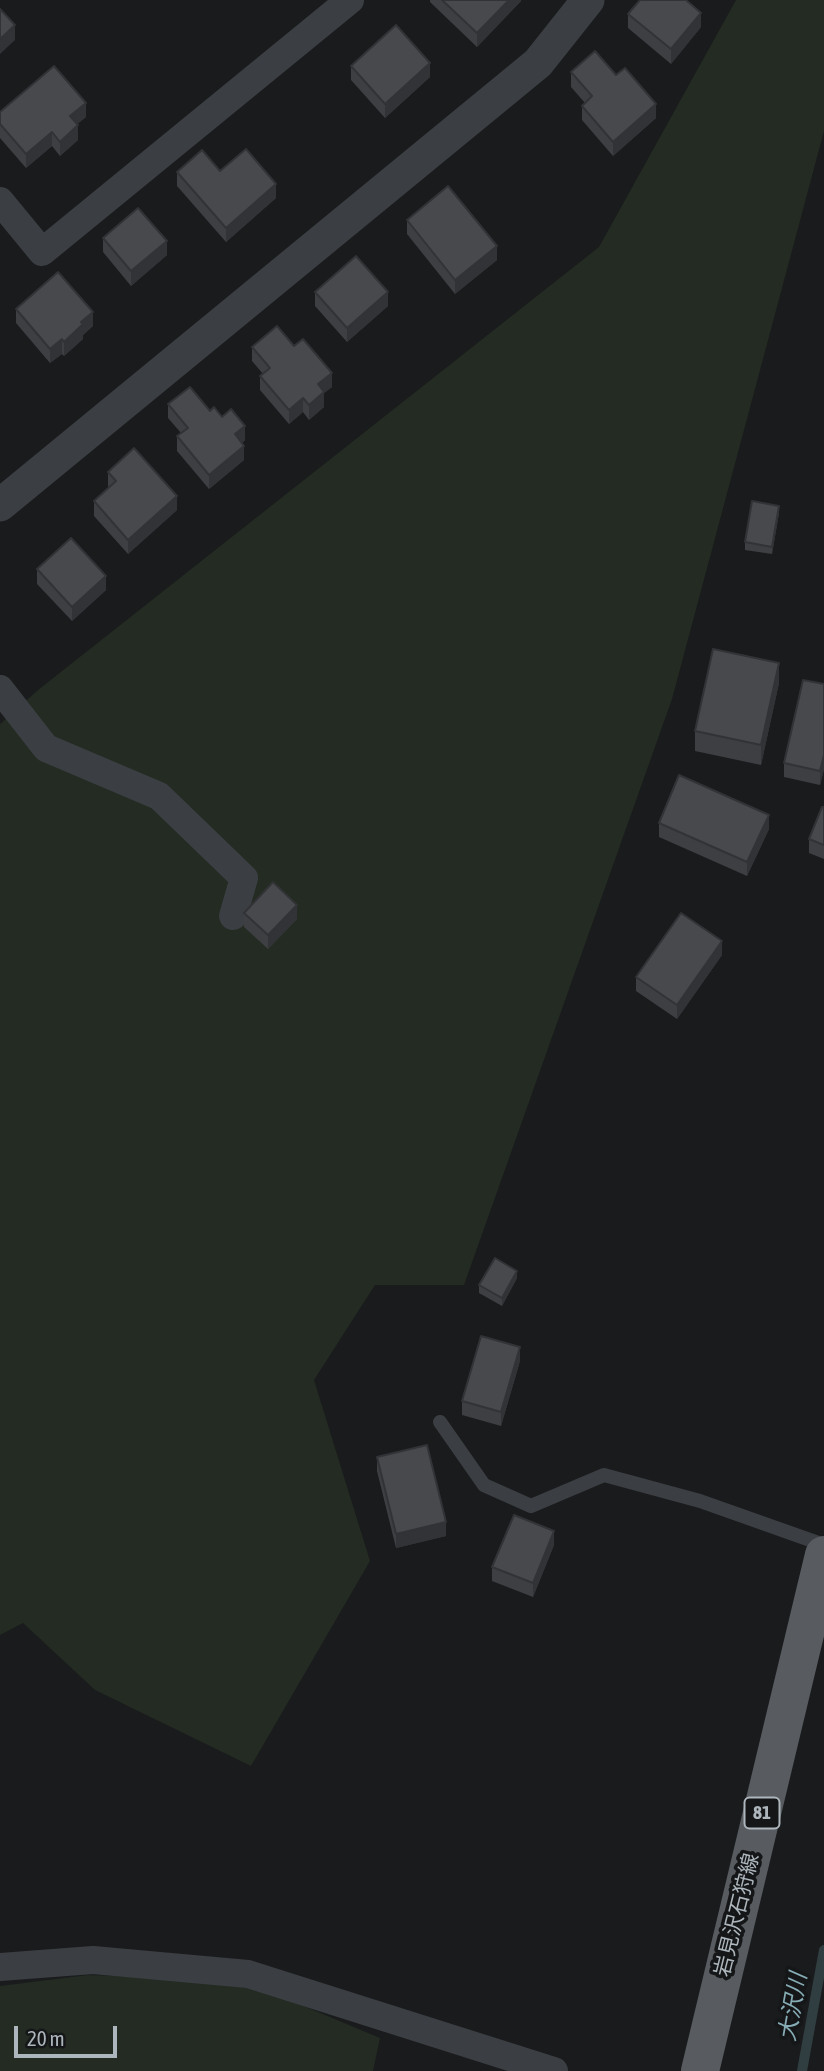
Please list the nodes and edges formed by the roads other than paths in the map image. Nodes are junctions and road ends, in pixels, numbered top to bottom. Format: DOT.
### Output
graph roads {
  1 [pos="350,0"];
  2 [pos="588,0"];
  3 [pos="0,201"];
  4 [pos="0,505"];
  5 [pos="0,689"];
  6 [pos="233,916"];
  7 [pos="440,1422"];
  8 [pos="824,1545"];
  9 [pos="824,1555"];
  10 [pos="0,1967"];
  11 [pos="554,2071"];
  12 [pos="700,2071"];
  1 -- 3 [label="street"];
  2 -- 4 [label="street"];
  5 -- 6 [label="street"];
  7 -- 8 [label="lane"];
  9 -- 12 [label="main road, 岩見沢石狩線 / 81"];
  10 -- 11 [label="street"];
}
